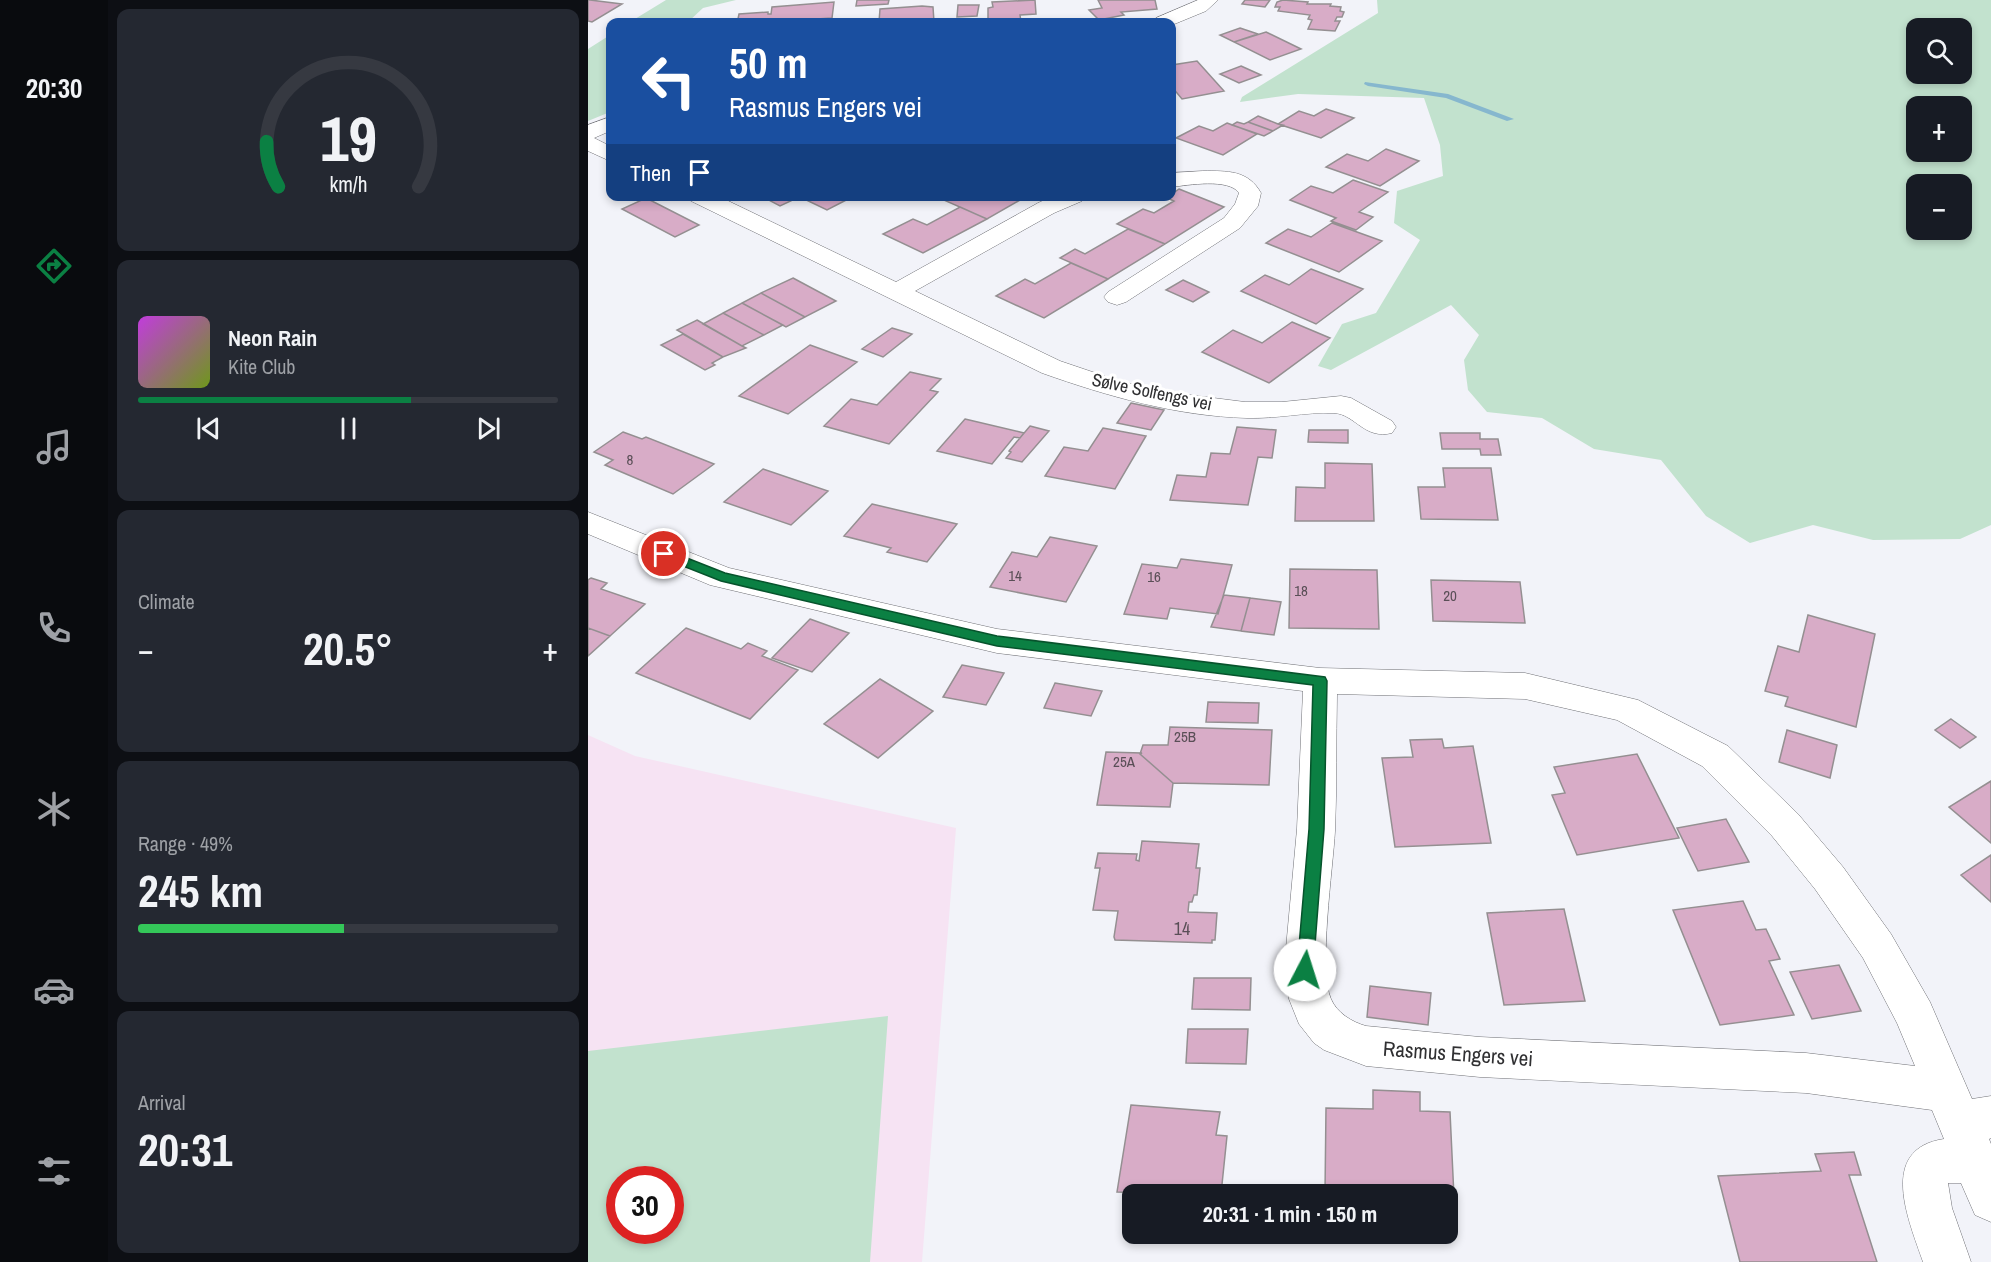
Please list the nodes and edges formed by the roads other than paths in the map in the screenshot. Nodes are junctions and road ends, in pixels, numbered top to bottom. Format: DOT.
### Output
graph roads {
  1 [pos="1209,0"];
  2 [pos="1173,18"];
  3 [pos="606,125"];
  4 [pos="588,133"];
  5 [pos="588,143"];
  6 [pos="606,152"];
  7 [pos="1176,180"];
  8 [pos="709,201"];
  9 [pos="1062,201"];
  10 [pos="898,291"];
  11 [pos="1117,297"];
  12 [pos="1382,428"];
  13 [pos="588,522"];
  14 [pos="1320,681"];
  15 [pos="1973,1138"];
  16 [pos="1947,1262"];
  1 -- 2 [label="street"];
  3 -- 4 [label="street"];
  5 -- 6 [label="street"];
  7 -- 11 [label="street"];
  8 -- 10 [label="street, Sølve Solfengs vei"];
  9 -- 10 [label="street"];
  10 -- 12 [label="street, Sølve Solfengs vei"];
  13 -- 14 [label="street"];
  14 -- 15 [label="street"];
  14 -- 15 [label="street, Rasmus Engers vei"];
  15 -- 16 [label="street"];
}
